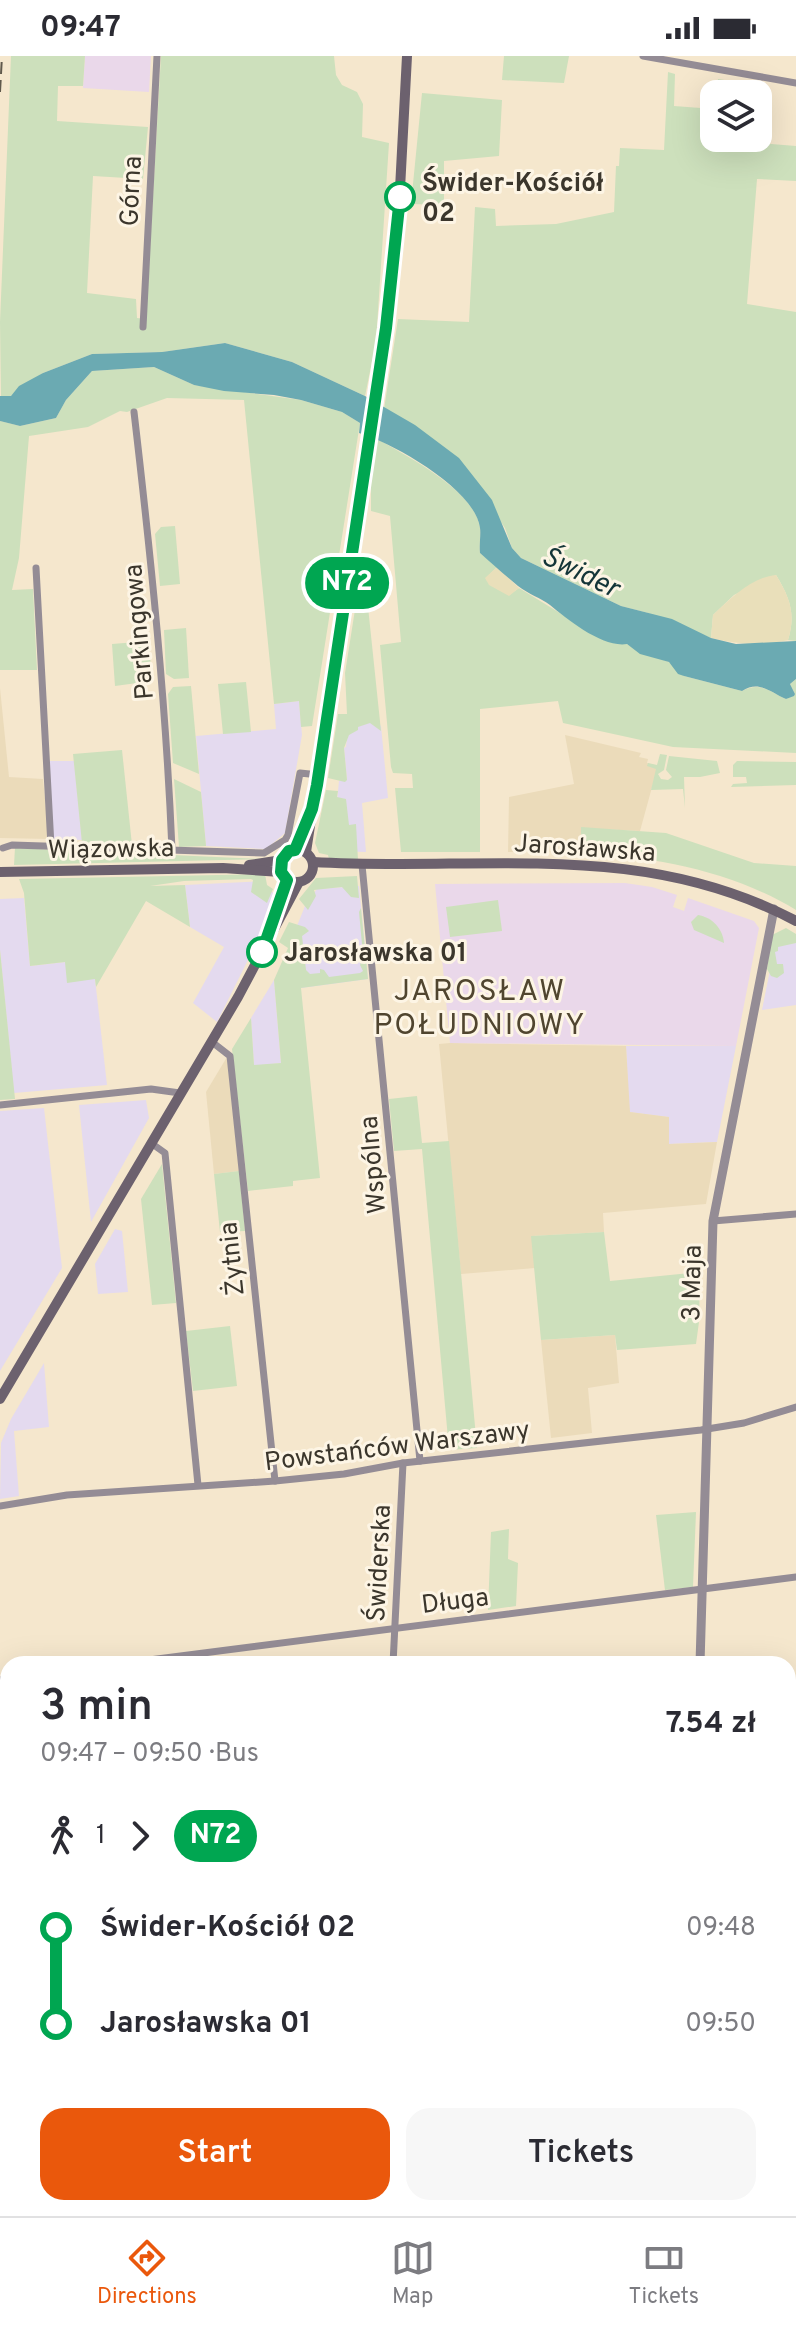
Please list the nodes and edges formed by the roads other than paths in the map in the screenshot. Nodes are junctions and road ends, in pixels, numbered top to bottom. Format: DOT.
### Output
graph roads {
  1 [pos="157,56"];
  2 [pos="407,56"];
  3 [pos="643,56"];
  4 [pos="796,83"];
  5 [pos="143,327"];
  6 [pos="134,412"];
  7 [pos="36,568"];
  8 [pos="319,775"];
  9 [pos="51,846"];
  10 [pos="3,848"];
  11 [pos="172,850"];
  12 [pos="306,859"];
  13 [pos="282,860"];
  14 [pos="362,865"];
  15 [pos="223,868"];
  16 [pos="5,872"];
  17 [pos="284,876"];
  18 [pos="299,882"];
  19 [pos="774,909"];
  20 [pos="796,921"];
  21 [pos="264,949"];
  22 [pos="212,1042"];
  23 [pos="180,1093"];
  24 [pos="0,1105"];
  25 [pos="151,1143"];
  26 [pos="796,1214"];
  27 [pos="713,1221"];
  28 [pos="0,1399"];
  29 [pos="796,1407"];
  30 [pos="709,1429"];
  31 [pos="420,1461"];
  32 [pos="403,1463"];
  33 [pos="275,1481"];
  34 [pos="198,1485"];
  35 [pos="0,1506"];
  36 [pos="796,1577"];
  37 [pos="703,1589"];
  38 [pos="395,1628"];
  39 [pos="180,1656"];
  40 [pos="393,1656"];
  41 [pos="700,1656"];
  1 -- 5 [label="street, Górna"];
  2 -- 8 [label="main road"];
  3 -- 4 [label="street"];
  6 -- 11 [label="street, Parkingowa"];
  7 -- 9 [label="street"];
  8 -- 11 [label="street"];
  8 -- 12 [label="main road"];
  9 -- 10 [label="street"];
  9 -- 11 [label="street"];
  12 -- 13 [label="main road"];
  12 -- 14 [label="main road, Jarosławska"];
  12 -- 18 [label="main road"];
  13 -- 15 [label="main road, Wiązowska"];
  13 -- 17 [label="main road"];
  14 -- 19 [label="main road, Jarosławska"];
  14 -- 31 [label="street, Wspólna"];
  15 -- 16 [label="main road, Wiązowska"];
  15 -- 17 [label="main road, Wiązowska"];
  17 -- 18 [label="main road"];
  17 -- 21 [label="main road"];
  18 -- 21 [label="main road"];
  19 -- 20 [label="main road, Jarosławska"];
  19 -- 27 [label="street, 3 Maja"];
  21 -- 22 [label="main road"];
  22 -- 23 [label="main road"];
  22 -- 33 [label="street, Żytnia"];
  23 -- 24 [label="street"];
  23 -- 25 [label="main road"];
  25 -- 28 [label="main road"];
  25 -- 34 [label="street"];
  26 -- 27 [label="street"];
  27 -- 30 [label="street, 3 Maja"];
  29 -- 30 [label="street, Powstańców Warszawy"];
  30 -- 31 [label="street, Powstańców Warszawy"];
  30 -- 37 [label="street, 3 Maja"];
  31 -- 32 [label="street, Powstańców Warszawy"];
  32 -- 33 [label="street, Powstańców Warszawy"];
  32 -- 38 [label="street, Świderska"];
  33 -- 34 [label="street, Powstańców Warszawy"];
  34 -- 35 [label="street, Powstańców Warszawy"];
  36 -- 37 [label="street, Długa"];
  37 -- 38 [label="street, Długa"];
  37 -- 41 [label="street, 3 Maja"];
  38 -- 39 [label="street, Długa"];
  38 -- 40 [label="street, Świderska"];
}
